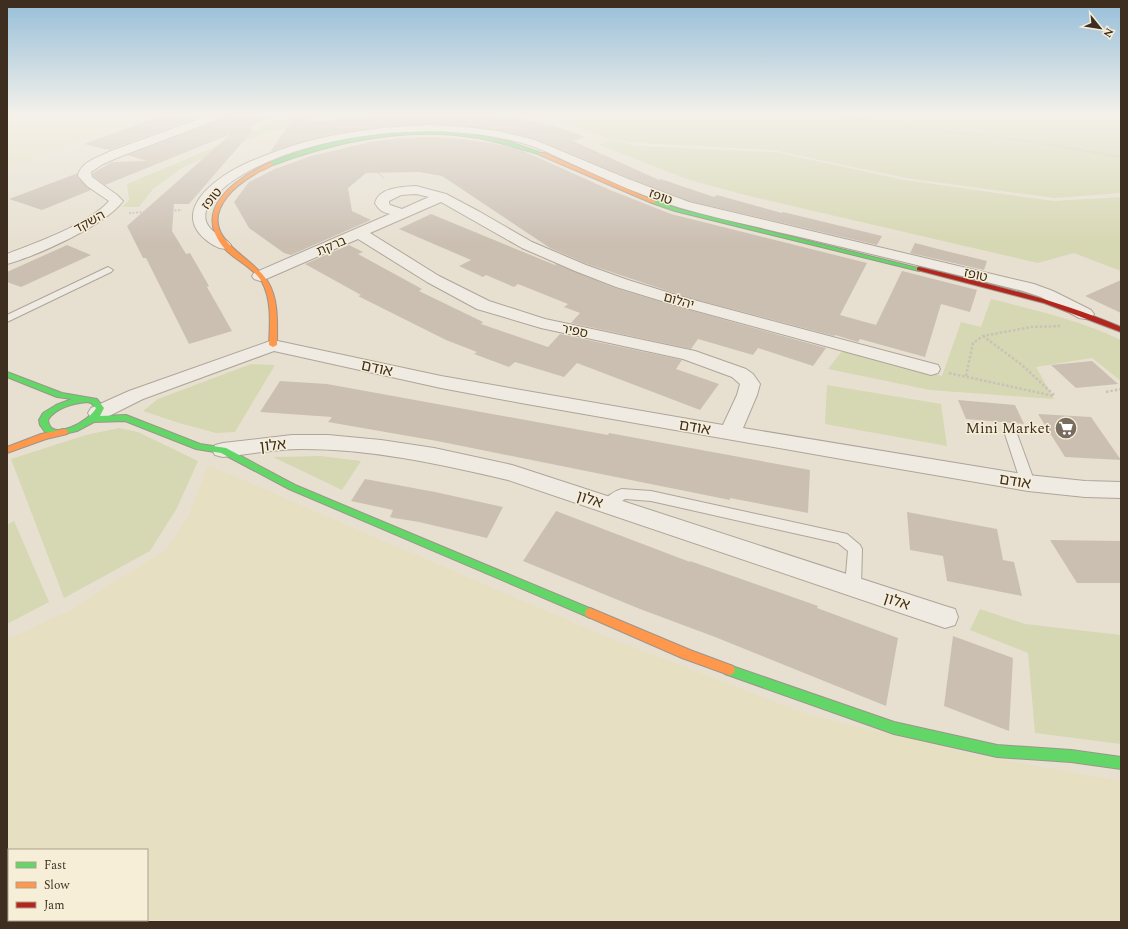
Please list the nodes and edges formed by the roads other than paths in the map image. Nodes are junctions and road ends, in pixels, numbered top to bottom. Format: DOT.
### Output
graph roads {
  1 [pos="111,156"];
  2 [pos="273,156"];
  3 [pos="289,156"];
  4 [pos="548,156"];
  5 [pos="564,156"];
  6 [pos="441,197"];
  7 [pos="402,214"];
  8 [pos="359,233"];
  9 [pos="224,245"];
  10 [pos="7,259"];
  11 [pos="108,270"];
  12 [pos="260,276"];
  13 [pos="1091,316"];
  14 [pos="7,319"];
  15 [pos="1121,330"];
  16 [pos="273,345"];
  17 [pos="931,369"];
  18 [pos="7,374"];
  19 [pos="37,387"];
  20 [pos="93,408"];
  21 [pos="50,412"];
  22 [pos="43,421"];
  23 [pos="1010,431"];
  24 [pos="64,432"];
  25 [pos="730,433"];
  26 [pos="7,449"];
  27 [pos="223,450"];
  28 [pos="1028,483"];
  29 [pos="1121,490"];
  30 [pos="607,505"];
  31 [pos="853,586"];
  32 [pos="945,617"];
  33 [pos="1121,763"];
  1 -- 10 [label="street, השקד"];
  2 -- 9 [label="street, טופז"];
  3 -- 9 [label="street, טופז"];
  4 -- 13 [label="street, טופז"];
  5 -- 13 [label="street, טופז"];
  6 -- 7 [label="street"];
  6 -- 7 [label="street, יהלום"];
  6 -- 17 [label="street, יהלום"];
  7 -- 8 [label="street, ברקת"];
  8 -- 12 [label="street, ברקת"];
  8 -- 25 [label="street, ספיר"];
  9 -- 12 [label="street, טופז"];
  11 -- 14 [label="lane"];
  12 -- 16 [label="street, טופז"];
  13 -- 15 [label="street, טופז"];
  16 -- 20 [label="street"];
  16 -- 25 [label="street, אודם"];
  18 -- 19 [label="street"];
  19 -- 20 [label="street"];
  19 -- 21 [label="street"];
  20 -- 21 [label="street"];
  20 -- 24 [label="street"];
  20 -- 27 [label="street"];
  21 -- 22 [label="street"];
  22 -- 24 [label="street"];
  22 -- 26 [label="street"];
  23 -- 28 [label="lane"];
  24 -- 26 [label="street"];
  25 -- 28 [label="street, אודם"];
  27 -- 30 [label="street, אלון"];
  27 -- 33 [label="street"];
  28 -- 29 [label="street, אודם"];
  30 -- 31 [label="street, אלון"];
  30 -- 31 [label="lane"];
  31 -- 32 [label="street, אלון"];
}
